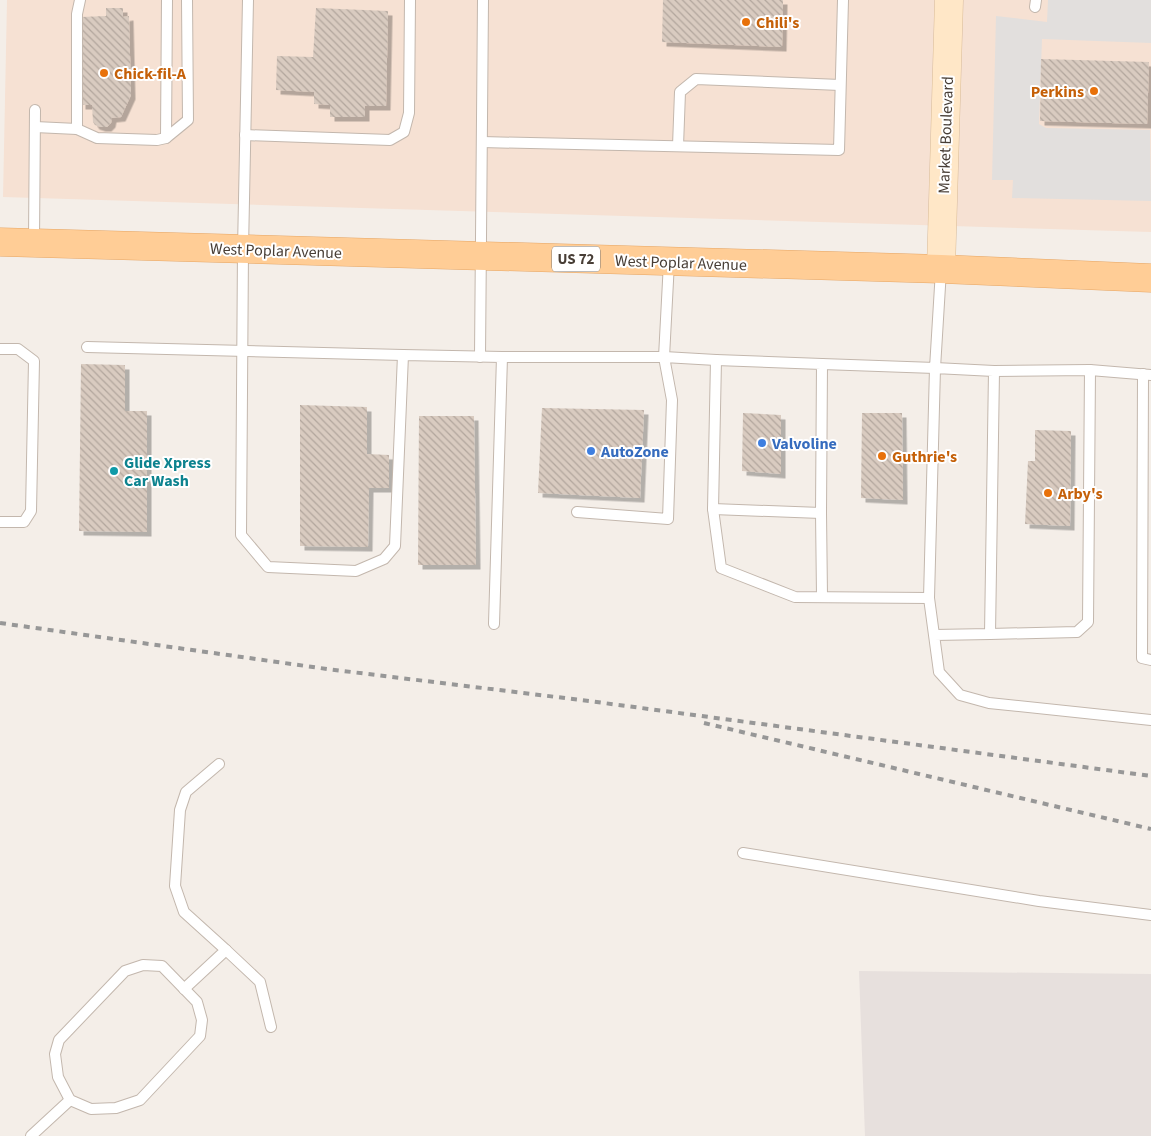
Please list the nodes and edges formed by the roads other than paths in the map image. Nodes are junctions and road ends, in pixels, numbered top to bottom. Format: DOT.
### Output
graph roads {
  1 [pos="80,0"];
  2 [pos="167,0"];
  3 [pos="187,0"];
  4 [pos="248,0"];
  5 [pos="410,0"];
  6 [pos="482,0"];
  7 [pos="843,0"];
  8 [pos="949,0"];
  9 [pos="840,85"];
  10 [pos="36,110"];
  11 [pos="35,128"];
  12 [pos="77,129"];
  13 [pos="246,135"];
  14 [pos="166,138"];
  15 [pos="482,142"];
  16 [pos="678,146"];
  17 [pos="0,242"];
  18 [pos="34,243"];
  19 [pos="243,249"];
  20 [pos="481,256"];
  21 [pos="669,261"];
  22 [pos="941,269"];
  23 [pos="1151,278"];
  24 [pos="87,347"];
  25 [pos="0,349"];
  26 [pos="242,351"];
  27 [pos="403,355"];
  28 [pos="480,357"];
  29 [pos="502,357"];
  30 [pos="664,357"];
  31 [pos="716,360"];
  32 [pos="822,364"];
  33 [pos="935,368"];
  34 [pos="1090,370"];
  35 [pos="994,371"];
  36 [pos="1147,374"];
  37 [pos="713,509"];
  38 [pos="577,512"];
  39 [pos="821,513"];
  40 [pos="0,522"];
  41 [pos="822,596"];
  42 [pos="929,598"];
  43 [pos="494,624"];
  44 [pos="990,634"];
  45 [pos="934,635"];
  46 [pos="1151,660"];
  47 [pos="1151,720"];
  48 [pos="219,764"];
  49 [pos="743,853"];
  50 [pos="1151,915"];
  51 [pos="226,950"];
  52 [pos="184,989"];
  53 [pos="271,1027"];
  54 [pos="70,1100"];
  55 [pos="31,1136"];
  1 -- 12 [label="lane"];
  2 -- 14 [label="lane"];
  3 -- 14 [label="lane"];
  4 -- 13 [label="lane"];
  5 -- 13 [label="lane"];
  6 -- 15 [label="lane"];
  7 -- 9 [label="lane"];
  8 -- 22 [label="street, Market Boulevard"];
  9 -- 16 [label="lane"];
  9 -- 16 [label="lane"];
  10 -- 11 [label="lane"];
  11 -- 12 [label="lane"];
  11 -- 18 [label="lane"];
  12 -- 14 [label="lane"];
  13 -- 19 [label="lane"];
  15 -- 16 [label="lane"];
  15 -- 20 [label="lane"];
  17 -- 18 [label="main road, West Poplar Avenue / US 72"];
  18 -- 19 [label="main road, West Poplar Avenue / US 72"];
  19 -- 20 [label="main road, West Poplar Avenue / US 72"];
  19 -- 26 [label="lane"];
  20 -- 21 [label="main road, West Poplar Avenue / US 72"];
  20 -- 28 [label="lane"];
  21 -- 22 [label="main road, West Poplar Avenue / US 72"];
  21 -- 30 [label="lane"];
  22 -- 23 [label="main road, West Poplar Avenue / US 72"];
  22 -- 33 [label="lane"];
  24 -- 26 [label="lane"];
  25 -- 40 [label="lane"];
  26 -- 27 [label="lane"];
  26 -- 27 [label="lane"];
  27 -- 28 [label="lane"];
  28 -- 29 [label="lane"];
  29 -- 30 [label="lane"];
  29 -- 43 [label="lane"];
  30 -- 31 [label="lane"];
  30 -- 38 [label="lane"];
  31 -- 32 [label="lane"];
  31 -- 37 [label="lane"];
  32 -- 33 [label="lane"];
  32 -- 39 [label="lane"];
  33 -- 35 [label="lane"];
  33 -- 42 [label="lane"];
  34 -- 35 [label="lane"];
  34 -- 36 [label="lane"];
  34 -- 44 [label="lane"];
  35 -- 44 [label="lane"];
  36 -- 46 [label="lane"];
  37 -- 39 [label="lane"];
  37 -- 41 [label="lane"];
  39 -- 41 [label="lane"];
  41 -- 42 [label="lane"];
  42 -- 45 [label="lane"];
  44 -- 45 [label="lane"];
  45 -- 47 [label="lane"];
  48 -- 51 [label="lane"];
  49 -- 50 [label="lane"];
  51 -- 52 [label="lane"];
  51 -- 53 [label="lane"];
  52 -- 54 [label="lane"];
  52 -- 54 [label="lane"];
  54 -- 55 [label="lane"];
}
